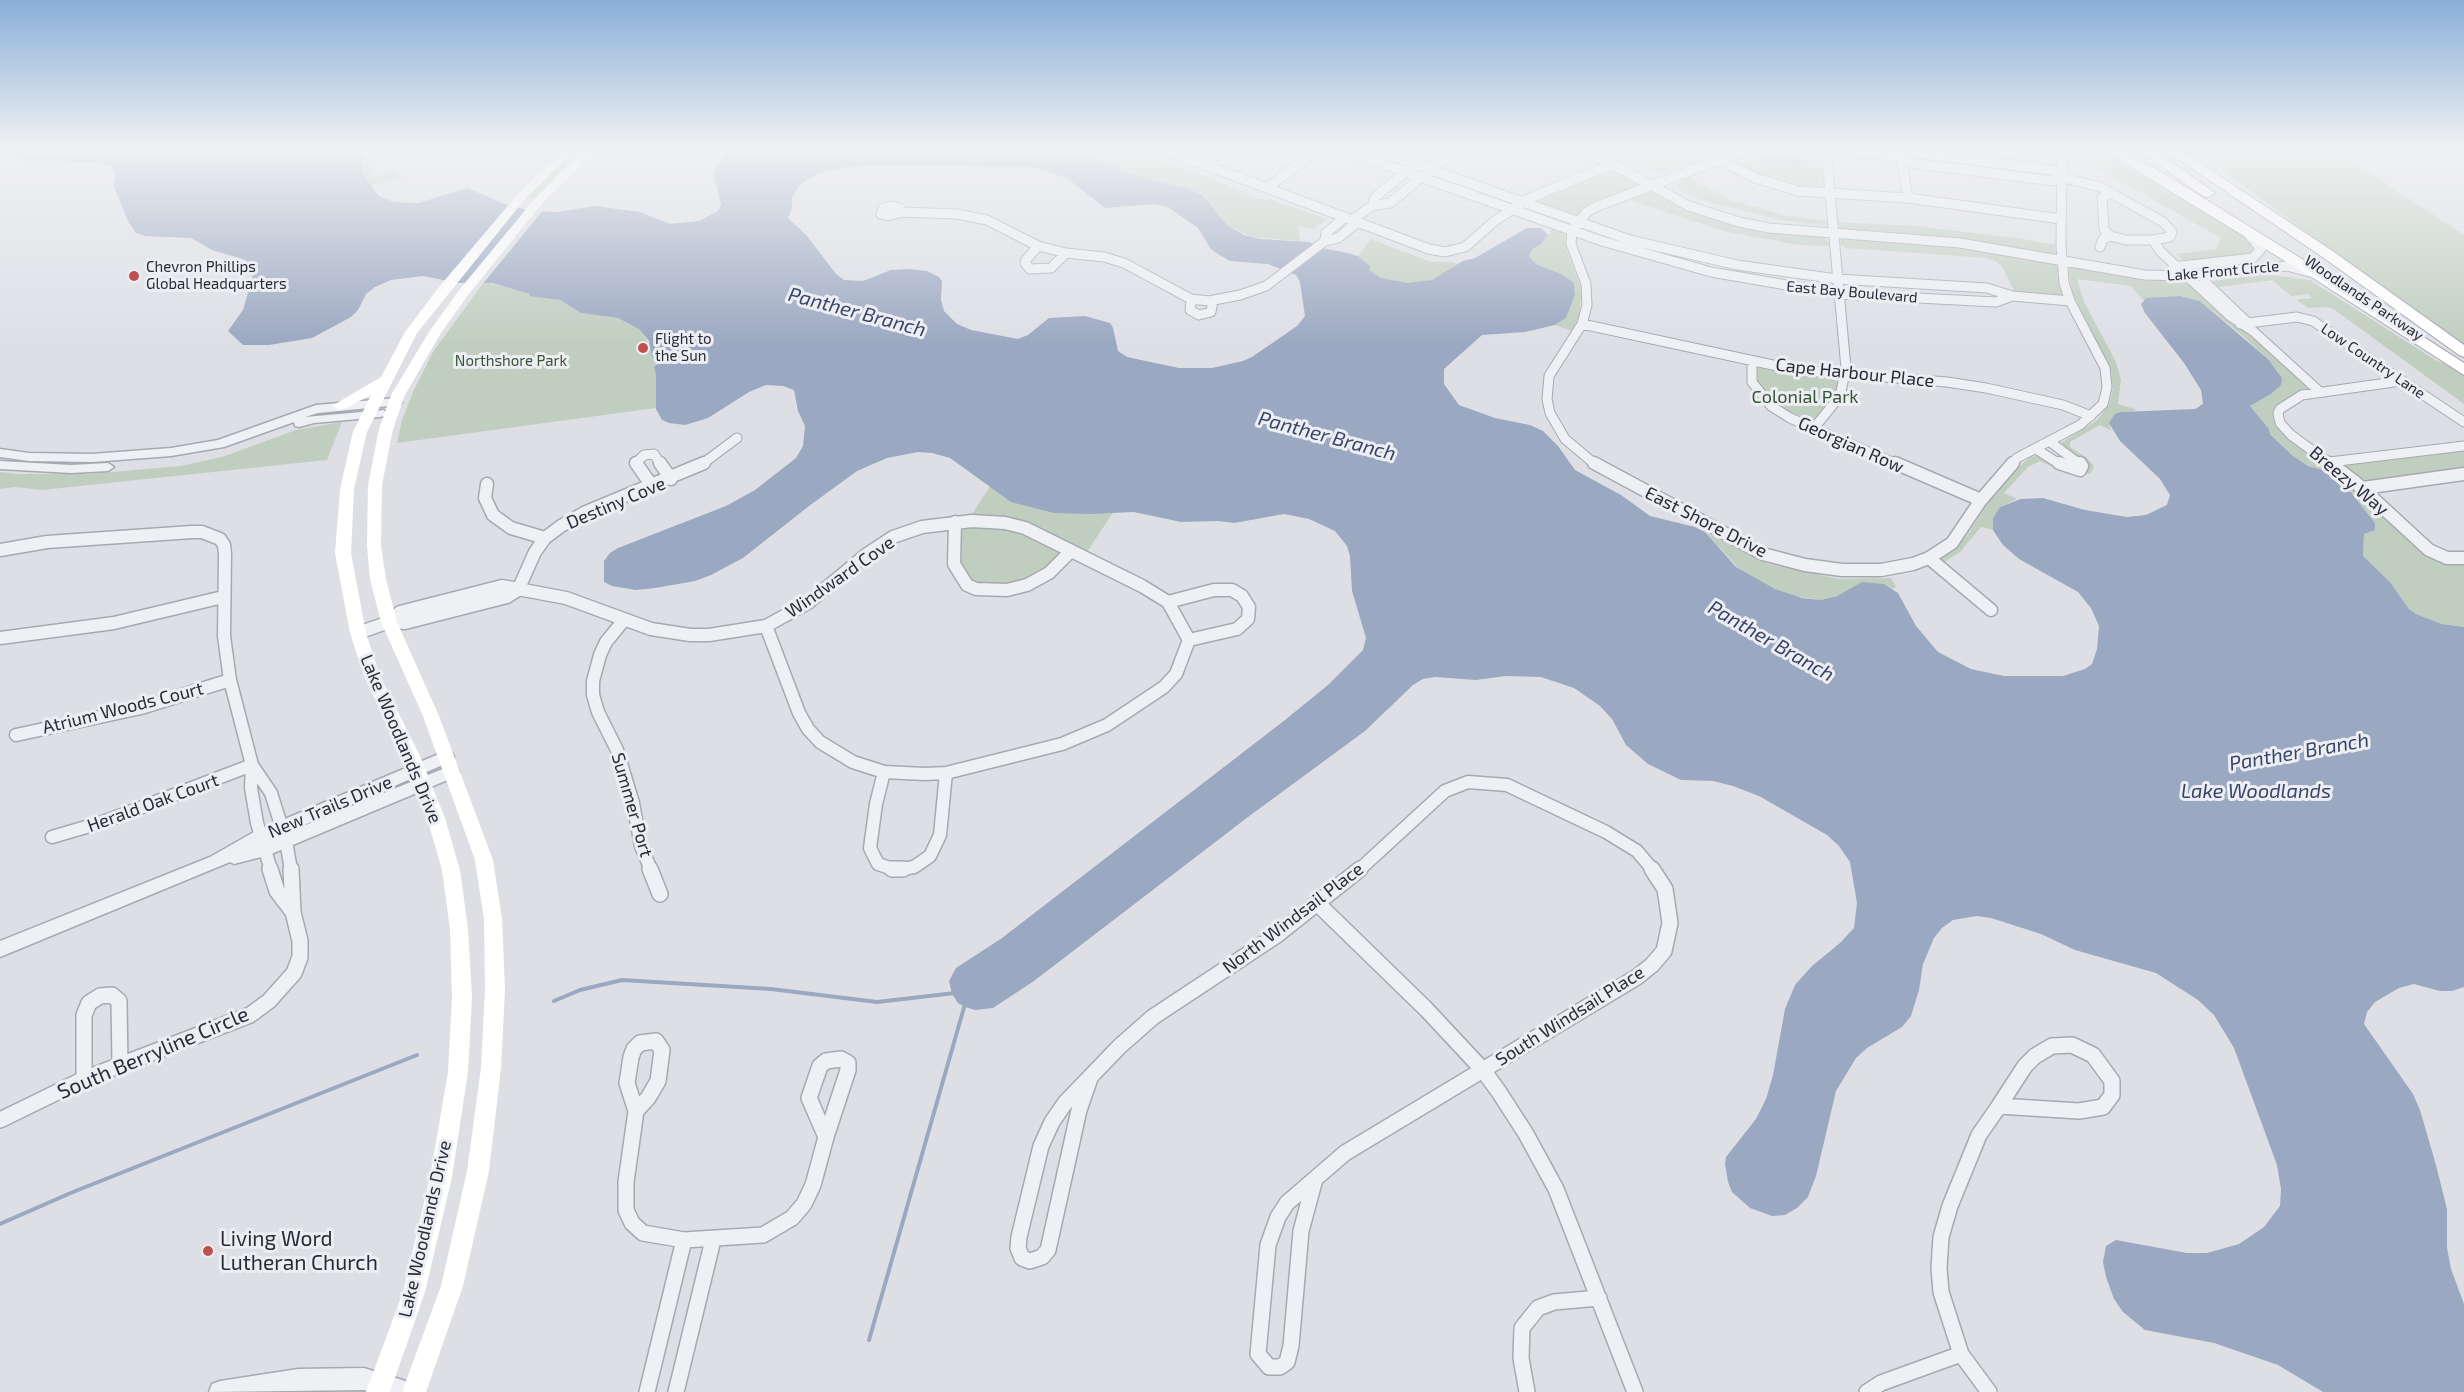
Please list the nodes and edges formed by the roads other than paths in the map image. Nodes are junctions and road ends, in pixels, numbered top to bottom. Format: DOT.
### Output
graph roads {
  1 [pos="507,214"];
  2 [pos="528,214"];
  3 [pos="956,214"];
  4 [pos="1336,214"];
  5 [pos="1361,214"];
  6 [pos="1505,214"];
  7 [pos="1530,214"];
  8 [pos="1549,214"];
  9 [pos="1588,214"];
  10 [pos="1714,214"];
  11 [pos="1831,214"];
  12 [pos="2024,214"];
  13 [pos="2061,214"];
  14 [pos="2103,214"];
  15 [pos="2147,214"];
  16 [pos="2219,214"];
  17 [pos="2239,214"];
  18 [pos="2267,214"];
  19 [pos="2276,214"];
  20 [pos="2061,219"];
  21 [pos="1352,220"];
  22 [pos="1575,226"];
  23 [pos="1332,228"];
  24 [pos="2246,231"];
  25 [pos="1345,233"];
  26 [pos="1834,234"];
  27 [pos="2110,236"];
  28 [pos="2153,240"];
  29 [pos="1323,243"];
  30 [pos="1038,246"];
  31 [pos="2100,247"];
  32 [pos="1066,253"];
  33 [pos="2329,255"];
  34 [pos="1699,256"];
  35 [pos="2062,260"];
  36 [pos="1693,268"];
  37 [pos="2183,270"];
  38 [pos="2197,275"];
  39 [pos="2318,275"];
  40 [pos="1837,279"];
  41 [pos="1839,294"];
  42 [pos="2012,296"];
  43 [pos="1191,298"];
  44 [pos="1213,301"];
  45 [pos="2070,301"];
  46 [pos="1582,324"];
  47 [pos="2247,326"];
  48 [pos="2464,352"];
  49 [pos="1752,361"];
  50 [pos="2464,368"];
  51 [pos="1846,376"];
  52 [pos="385,378"];
  53 [pos="2401,381"];
  54 [pos="2320,392"];
  55 [pos="339,406"];
  56 [pos="394,407"];
  57 [pos="371,409"];
  58 [pos="2091,416"];
  59 [pos="2464,422"];
  60 [pos="1814,428"];
  61 [pos="737,438"];
  62 [pos="2049,441"];
  63 [pos="2464,446"];
  64 [pos="2036,449"];
  65 [pos="0,453"];
  66 [pos="167,457"];
  67 [pos="82,458"];
  68 [pos="2330,462"];
  69 [pos="0,465"];
  70 [pos="71,469"];
  71 [pos="2464,474"];
  72 [pos="671,479"];
  73 [pos="487,484"];
  74 [pos="652,486"];
  75 [pos="2363,488"];
  76 [pos="1981,501"];
  77 [pos="955,522"];
  78 [pos="545,538"];
  79 [pos="0,550"];
  80 [pos="1070,552"];
  81 [pos="1929,558"];
  82 [pos="2464,558"];
  83 [pos="518,590"];
  84 [pos="223,597"];
  85 [pos="1168,602"];
  86 [pos="1991,610"];
  87 [pos="624,620"];
  88 [pos="389,622"];
  89 [pos="766,626"];
  90 [pos="358,633"];
  91 [pos="0,638"];
  92 [pos="1189,640"];
  93 [pos="230,680"];
  94 [pos="16,735"];
  95 [pos="448,764"];
  96 [pos="252,765"];
  97 [pos="884,772"];
  98 [pos="946,773"];
  99 [pos="419,778"];
  100 [pos="1569,814"];
  101 [pos="284,834"];
  102 [pos="52,837"];
  103 [pos="262,844"];
  104 [pos="660,894"];
  105 [pos="1318,904"];
  106 [pos="293,912"];
  107 [pos="0,949"];
  108 [pos="120,1065"];
  109 [pos="1483,1070"];
  110 [pos="1090,1078"];
  111 [pos="84,1079"];
  112 [pos="1999,1106"];
  113 [pos="636,1111"];
  114 [pos="5,1117"];
  115 [pos="826,1137"];
  116 [pos="1315,1179"];
  117 [pos="698,1240"];
  118 [pos="1599,1298"];
  119 [pos="1961,1354"];
  120 [pos="380,1388"];
  121 [pos="220,1392"];
  122 [pos="407,1392"];
  123 [pos="414,1392"];
  124 [pos="647,1392"];
  125 [pos="676,1392"];
  126 [pos="1527,1392"];
  127 [pos="1635,1392"];
  128 [pos="1867,1392"];
  129 [pos="1989,1392"];
  1 -- 52 [label="main road, Lake Woodlands Drive"];
  2 -- 56 [label="main road, Lake Woodlands Drive"];
  3 -- 30 [label="street"];
  4 -- 21 [label="street"];
  5 -- 21 [label="street"];
  6 -- 21 [label="street"];
  7 -- 22 [label="street"];
  8 -- 22 [label="street"];
  9 -- 22 [label="street"];
  10 -- 26 [label="street, Lake Front Circle"];
  11 -- 26 [label="street"];
  12 -- 20 [label="street"];
  13 -- 20 [label="street, East Shore Drive"];
  14 -- 27 [label="street"];
  15 -- 28 [label="street"];
  16 -- 24 [label="main road"];
  17 -- 50 [label="main road, Woodlands Parkway"];
  18 -- 33 [label="main road, Woodlands Parkway"];
  19 -- 33 [label="main road"];
  20 -- 35 [label="street, East Shore Drive"];
  21 -- 23 [label="street"];
  21 -- 25 [label="street"];
  22 -- 34 [label="street, East Bay Boulevard"];
  22 -- 36 [label="street, East Bay Boulevard"];
  22 -- 46 [label="street, East Shore Drive"];
  23 -- 25 [label="street"];
  23 -- 29 [label="street"];
  24 -- 37 [label="street, Lake Front Circle"];
  24 -- 39 [label="main road"];
  25 -- 29 [label="street"];
  26 -- 35 [label="street, Lake Front Circle"];
  26 -- 40 [label="street"];
  27 -- 28 [label="street"];
  27 -- 31 [label="street"];
  28 -- 37 [label="street"];
  29 -- 44 [label="street"];
  30 -- 32 [label="street"];
  30 -- 32 [label="street"];
  32 -- 43 [label="street"];
  33 -- 48 [label="main road, Woodlands Parkway"];
  34 -- 36 [label="street"];
  34 -- 40 [label="street, East Bay Boulevard"];
  35 -- 37 [label="street, Lake Front Circle"];
  35 -- 45 [label="street, East Shore Drive"];
  36 -- 41 [label="street, East Bay Boulevard"];
  37 -- 38 [label="street, Lake Front Circle"];
  37 -- 47 [label="street"];
  38 -- 39 [label="street, Lake Front Circle"];
  38 -- 47 [label="street"];
  39 -- 50 [label="main road"];
  40 -- 41 [label="street"];
  40 -- 42 [label="street, East Bay Boulevard"];
  41 -- 42 [label="street, East Bay Boulevard"];
  41 -- 51 [label="street"];
  42 -- 45 [label="street, East Bay Boulevard"];
  43 -- 44 [label="street"];
  43 -- 44 [label="street"];
  45 -- 58 [label="street, East Shore Drive"];
  46 -- 49 [label="street, Cape Harbour Place"];
  46 -- 81 [label="street, East Shore Drive"];
  47 -- 53 [label="street, Low Country Lane"];
  47 -- 54 [label="street"];
  49 -- 51 [label="street, Cape Harbour Place"];
  49 -- 60 [label="street, Georgian Row"];
  51 -- 58 [label="street, Cape Harbour Place"];
  51 -- 60 [label="street"];
  52 -- 55 [label="main road"];
  52 -- 57 [label="main road, Lake Woodlands Drive"];
  53 -- 54 [label="street"];
  53 -- 59 [label="street, Low Country Lane"];
  54 -- 68 [label="street, Breezy Way"];
  55 -- 57 [label="street"];
  55 -- 66 [label="street"];
  56 -- 57 [label="street"];
  56 -- 88 [label="main road, Lake Woodlands Drive"];
  57 -- 66 [label="street"];
  57 -- 90 [label="main road, Lake Woodlands Drive"];
  58 -- 62 [label="street, East Shore Drive"];
  60 -- 76 [label="street, Georgian Row"];
  61 -- 72 [label="street, Destiny Cove"];
  62 -- 64 [label="street, East Shore Drive"];
  62 -- 64 [label="street"];
  63 -- 68 [label="street"];
  64 -- 76 [label="street, East Shore Drive"];
  65 -- 67 [label="street"];
  66 -- 67 [label="street"];
  66 -- 70 [label="street"];
  67 -- 70 [label="street"];
  68 -- 75 [label="street, Breezy Way"];
  69 -- 70 [label="street"];
  71 -- 75 [label="street"];
  72 -- 74 [label="street, Destiny Cove"];
  72 -- 74 [label="street"];
  73 -- 78 [label="street"];
  74 -- 78 [label="street, Destiny Cove"];
  75 -- 82 [label="street, Breezy Way"];
  76 -- 81 [label="street, East Shore Drive"];
  77 -- 80 [label="street, Windward Cove"];
  77 -- 80 [label="street"];
  77 -- 89 [label="street, Windward Cove"];
  78 -- 83 [label="street, Destiny Cove"];
  79 -- 84 [label="street, South Berryline Circle"];
  80 -- 85 [label="street, Windward Cove"];
  81 -- 86 [label="street"];
  83 -- 87 [label="street, Windward Cove"];
  83 -- 88 [label="street"];
  84 -- 91 [label="street"];
  84 -- 93 [label="street, South Berryline Circle"];
  85 -- 92 [label="street, Windward Cove"];
  85 -- 92 [label="street"];
  87 -- 89 [label="street, Windward Cove"];
  87 -- 104 [label="street, Summer Port"];
  88 -- 90 [label="street"];
  88 -- 95 [label="main road, Lake Woodlands Drive"];
  89 -- 97 [label="street"];
  90 -- 99 [label="main road, Lake Woodlands Drive"];
  92 -- 98 [label="street"];
  93 -- 94 [label="street, Atrium Woods Court"];
  93 -- 96 [label="street, South Berryline Circle"];
  95 -- 99 [label="street, New Trails Drive"];
  95 -- 123 [label="main road, Lake Woodlands Drive"];
  96 -- 101 [label="street, South Berryline Circle"];
  96 -- 102 [label="street, Herald Oak Court"];
  96 -- 103 [label="street, South Berryline Circle"];
  97 -- 98 [label="street"];
  97 -- 98 [label="street"];
  99 -- 101 [label="street, New Trails Drive"];
  99 -- 120 [label="main road, Lake Woodlands Drive"];
  100 -- 105 [label="street, North Windsail Place"];
  100 -- 109 [label="street, South Windsail Place"];
  101 -- 103 [label="street, New Trails Drive"];
  101 -- 106 [label="street, South Berryline Circle"];
  103 -- 106 [label="street, South Berryline Circle"];
  103 -- 107 [label="street, New Trails Drive"];
  105 -- 109 [label="street"];
  105 -- 110 [label="street, North Windsail Place"];
  106 -- 108 [label="street, South Berryline Circle"];
  108 -- 111 [label="street, South Berryline Circle"];
  108 -- 111 [label="street"];
  109 -- 116 [label="street, South Windsail Place"];
  109 -- 118 [label="street"];
  110 -- 110 [label="street, North Windsail Place"];
  111 -- 114 [label="street, South Berryline Circle"];
  112 -- 112 [label="street"];
  112 -- 119 [label="street"];
  113 -- 117 [label="street"];
  115 -- 117 [label="street"];
  116 -- 116 [label="street, South Windsail Place"];
  117 -- 124 [label="street"];
  117 -- 125 [label="street"];
  118 -- 126 [label="street"];
  118 -- 127 [label="street"];
  119 -- 128 [label="street"];
  119 -- 129 [label="street"];
  120 -- 121 [label="street"];
  120 -- 122 [label="street"];
}
